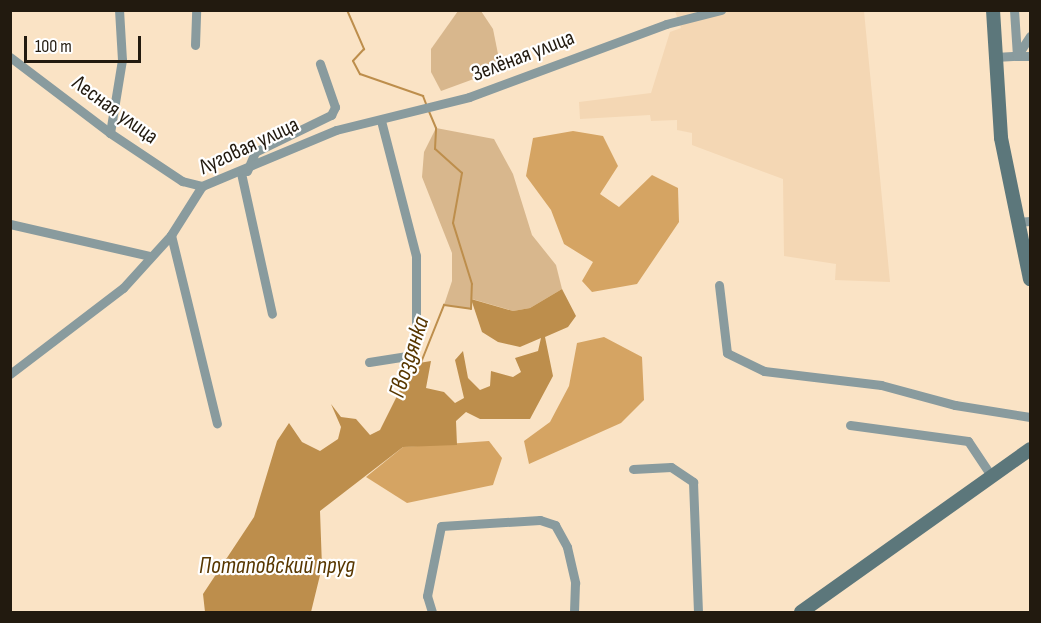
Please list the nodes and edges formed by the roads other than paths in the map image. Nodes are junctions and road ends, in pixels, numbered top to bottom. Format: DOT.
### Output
graph roads {
  1 [pos="119,10"];
  2 [pos="207,10"];
  3 [pos="721,10"];
  4 [pos="993,10"];
  5 [pos="1014,10"];
  6 [pos="196,12"];
  7 [pos="1030,36"];
  8 [pos="195,45"];
  9 [pos="1017,56"];
  10 [pos="1030,56"];
  11 [pos="10,57"];
  12 [pos="995,57"];
  13 [pos="320,64"];
  14 [pos="415,112"];
  15 [pos="381,121"];
  16 [pos="110,133"];
  17 [pos="244,172"];
  18 [pos="202,186"];
  19 [pos="1024,221"];
  20 [pos="10,224"];
  21 [pos="171,235"];
  22 [pos="150,256"];
  23 [pos="1030,279"];
  24 [pos="719,285"];
  25 [pos="272,314"];
  26 [pos="369,362"];
  27 [pos="10,374"];
  28 [pos="1030,417"];
  29 [pos="217,423"];
  30 [pos="850,425"];
  31 [pos="1030,449"];
  32 [pos="633,469"];
  33 [pos="992,477"];
  34 [pos="804,610"];
  35 [pos="432,612"];
  36 [pos="574,612"];
  37 [pos="698,612"];
  1 -- 16 [label="street"];
  2 -- 6 [label="street"];
  3 -- 14 [label="street, Зелёная улица"];
  4 -- 12 [label="main road"];
  5 -- 9 [label="street"];
  6 -- 8 [label="street"];
  7 -- 9 [label="street"];
  9 -- 10 [label="street"];
  9 -- 12 [label="street"];
  11 -- 16 [label="street, Лесная улица"];
  12 -- 19 [label="main road"];
  13 -- 17 [label="street"];
  14 -- 15 [label="street, Луговая улица"];
  15 -- 17 [label="street, Луговая улица"];
  15 -- 26 [label="street"];
  16 -- 18 [label="street, Лесная улица"];
  17 -- 18 [label="street, Луговая улица"];
  17 -- 25 [label="street"];
  18 -- 21 [label="street, Луговая улица"];
  19 -- 23 [label="main road"];
  20 -- 22 [label="street"];
  21 -- 22 [label="street, Луговая улица"];
  21 -- 29 [label="street"];
  22 -- 27 [label="street, Луговая улица"];
  24 -- 28 [label="street"];
  30 -- 33 [label="street"];
  31 -- 33 [label="main road"];
  32 -- 37 [label="street"];
  33 -- 34 [label="main road"];
  35 -- 36 [label="street"];
}
